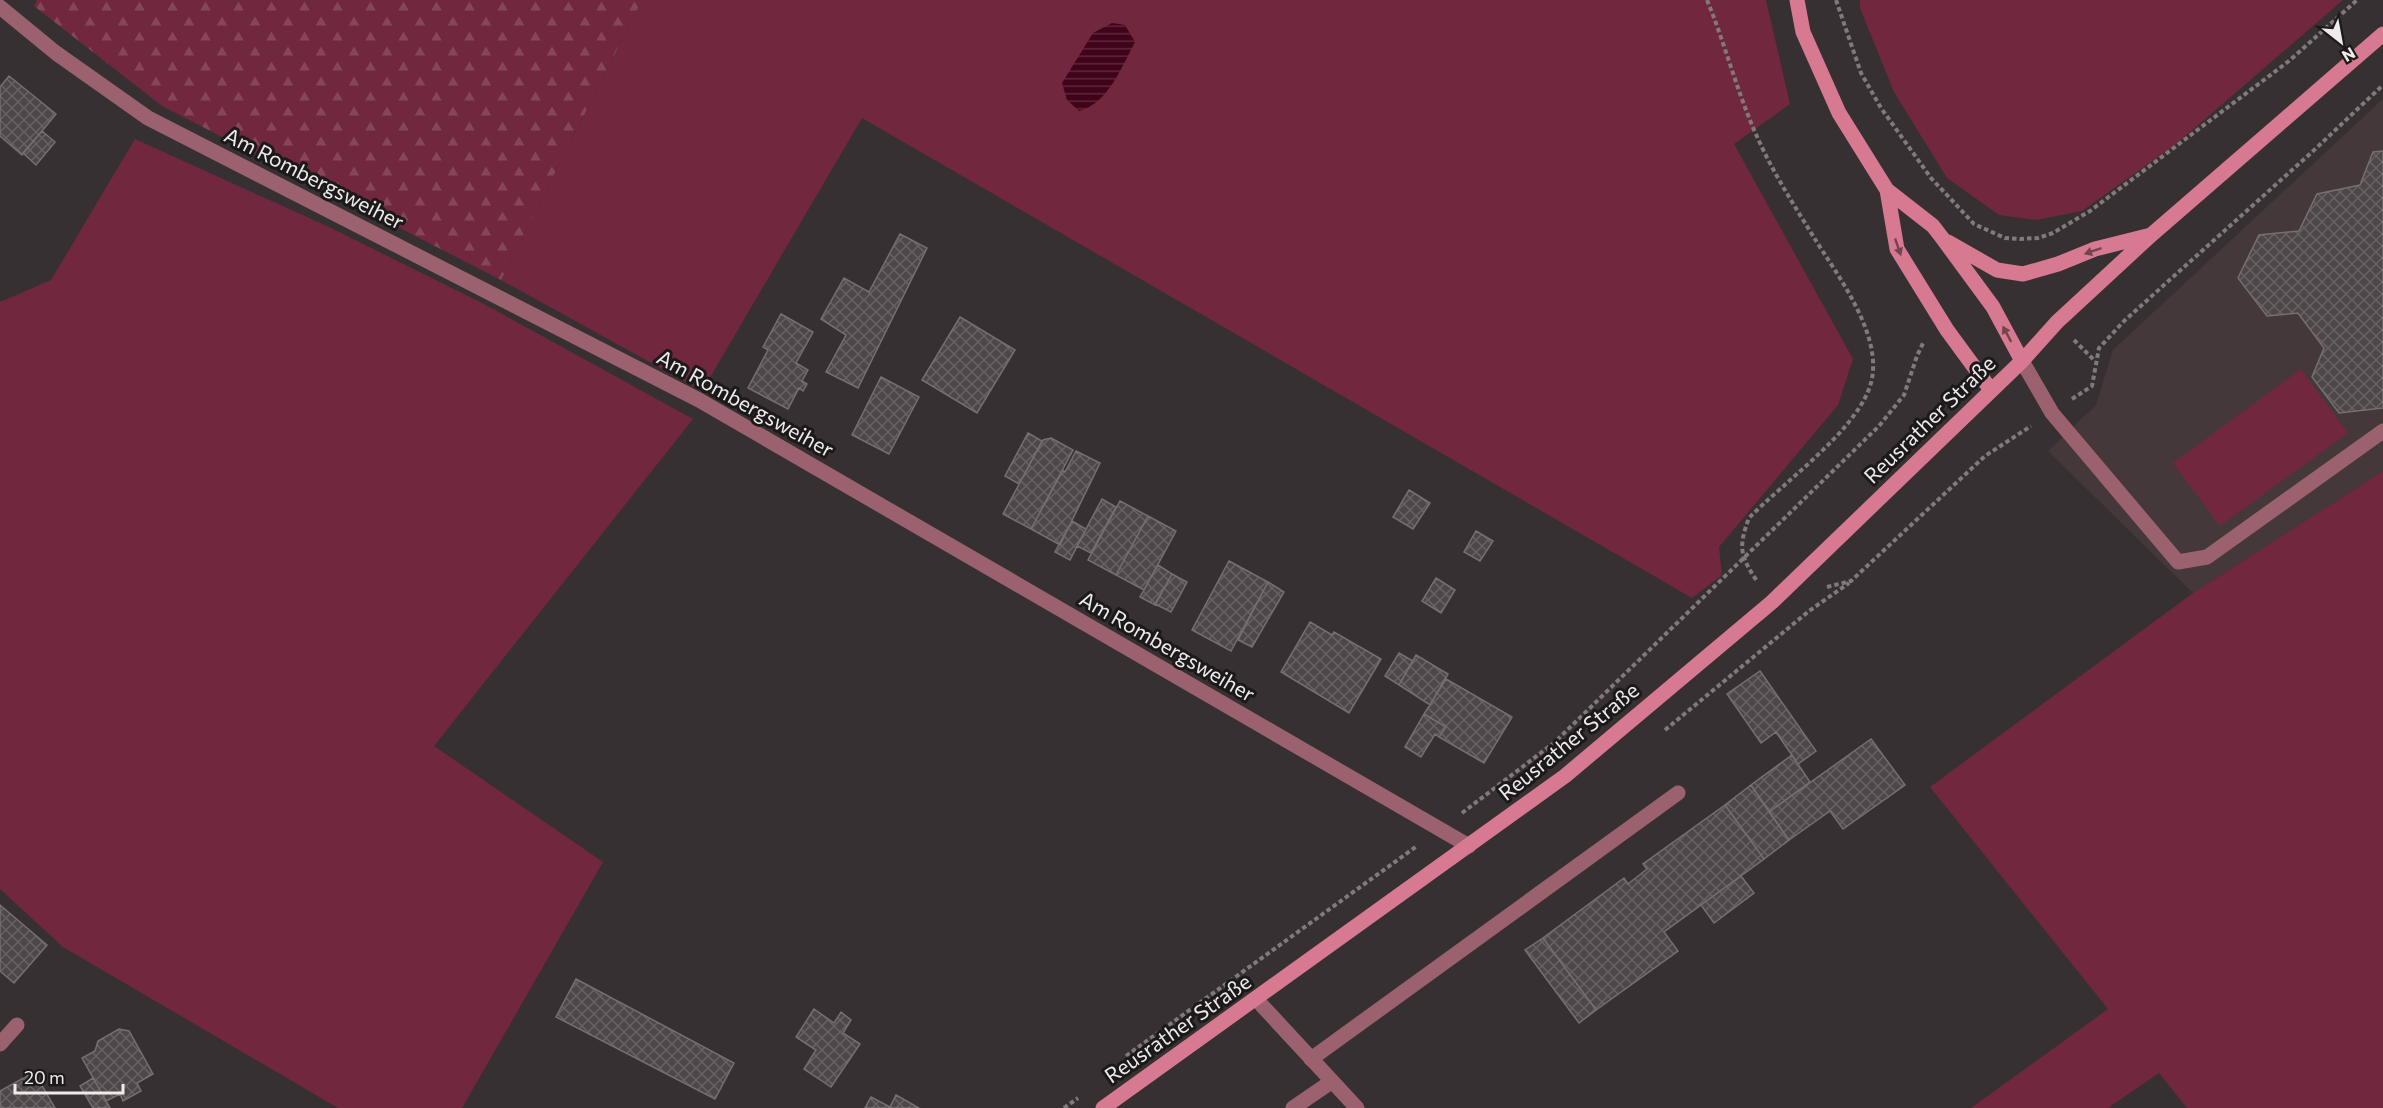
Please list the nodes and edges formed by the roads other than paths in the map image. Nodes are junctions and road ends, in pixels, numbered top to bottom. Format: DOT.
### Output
graph roads {
  1 [pos="1797,0"];
  2 [pos="0,7"];
  3 [pos="2383,34"];
  4 [pos="1887,190"];
  5 [pos="2150,236"];
  6 [pos="1943,238"];
  7 [pos="2022,361"];
  8 [pos="1991,390"];
  9 [pos="2383,431"];
  10 [pos="1678,793"];
  11 [pos="1469,846"];
  12 [pos="1256,999"];
  13 [pos="17,1025"];
  14 [pos="0,1044"];
  15 [pos="1311,1059"];
  16 [pos="1331,1082"];
  17 [pos="1103,1108"];
  18 [pos="1293,1108"];
  19 [pos="1357,1108"];
  1 -- 4 [label="main road"];
  2 -- 11 [label="street, Am Rombergsweiher"];
  3 -- 5 [label="main road, Reusrather Straße"];
  4 -- 6 [label="main road"];
  4 -- 8 [label="main road, one-way"];
  5 -- 6 [label="main road, one-way"];
  5 -- 7 [label="main road, Reusrather Straße"];
  7 -- 6 [label="main road, one-way"];
  7 -- 8 [label="main road, Reusrather Straße"];
  7 -- 9 [label="street"];
  8 -- 11 [label="main road, Reusrather Straße"];
  10 -- 15 [label="street"];
  11 -- 12 [label="main road, Reusrather Straße"];
  12 -- 15 [label="street"];
  12 -- 17 [label="main road, Reusrather Straße"];
  13 -- 14 [label="street"];
  15 -- 16 [label="street"];
  16 -- 18 [label="street"];
  16 -- 19 [label="street"];
}
